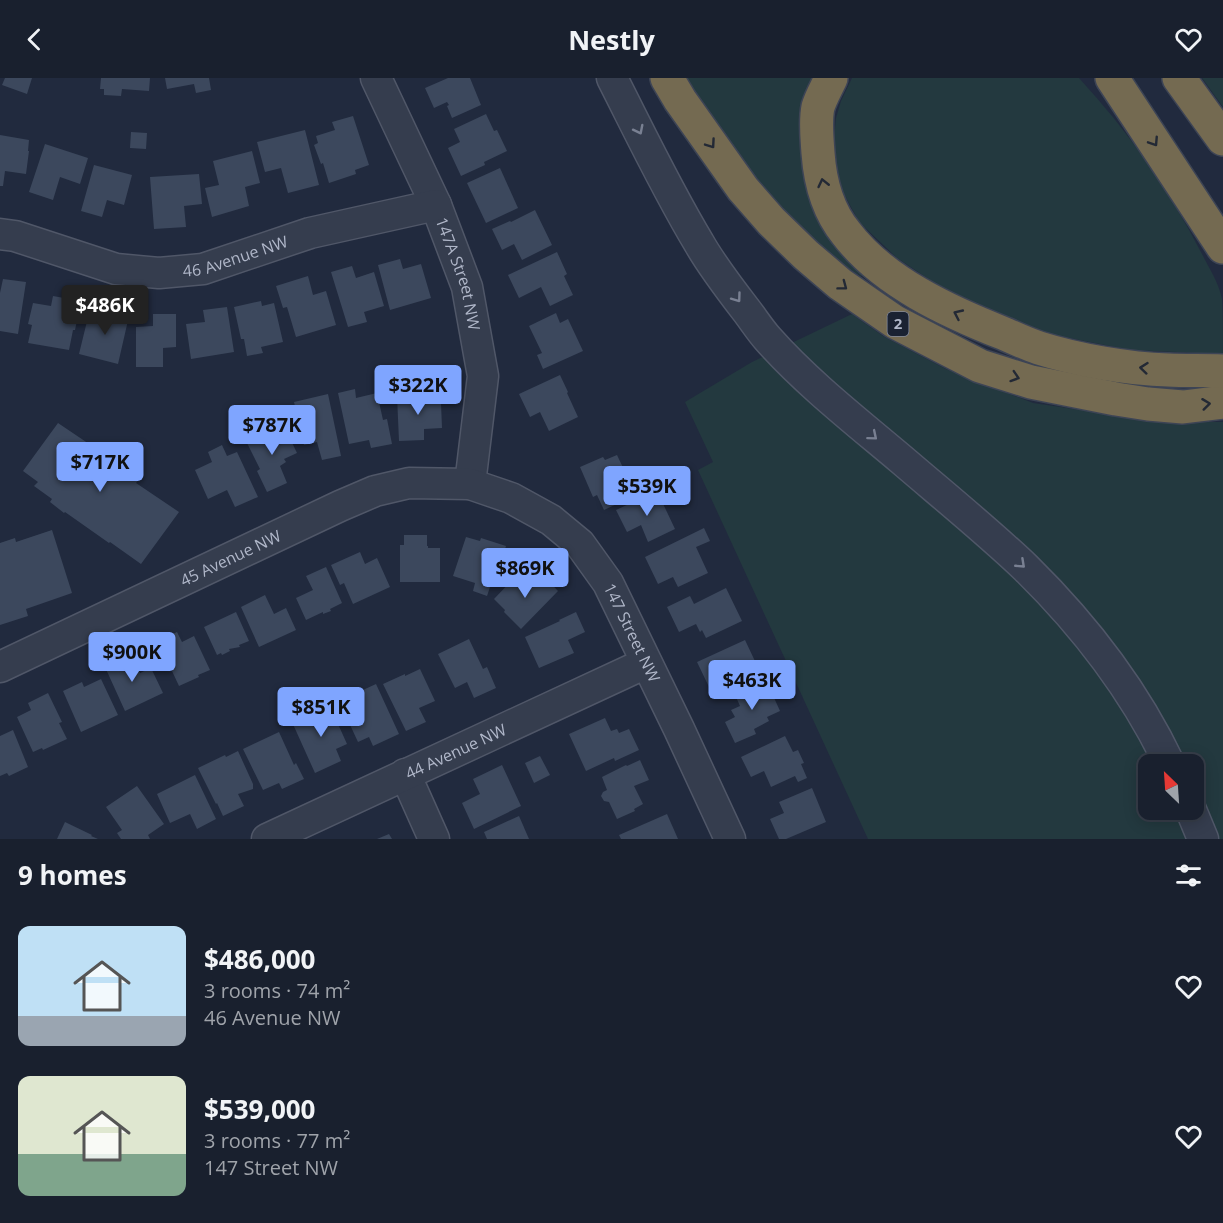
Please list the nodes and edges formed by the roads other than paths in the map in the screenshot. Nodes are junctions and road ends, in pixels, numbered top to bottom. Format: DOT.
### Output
graph roads {
  1 [pos="376,78"];
  2 [pos="612,78"];
  3 [pos="667,78"];
  4 [pos="831,78"];
  5 [pos="1179,78"];
  6 [pos="1113,83"];
  7 [pos="1223,139"];
  8 [pos="436,204"];
  9 [pos="0,234"];
  10 [pos="1223,247"];
  11 [pos="1223,370"];
  12 [pos="1223,402"];
  13 [pos="470,484"];
  14 [pos="646,663"];
  15 [pos="0,667"];
  16 [pos="1165,754"];
  17 [pos="405,774"];
  18 [pos="1195,820"];
  19 [pos="267,839"];
  20 [pos="434,839"];
  21 [pos="730,839"];
  22 [pos="1203,839"];
  1 -- 8 [label="street, 147A Street NW"];
  2 -- 16 [label="street, one-way"];
  3 -- 12 [label="highway, 2, one-way"];
  11 -- 4 [label="highway, one-way"];
  5 -- 7 [label="highway"];
  6 -- 10 [label="highway, one-way"];
  8 -- 9 [label="street, 46 Avenue NW"];
  8 -- 13 [label="street, 147A Street NW"];
  13 -- 14 [label="street, 147 Street NW"];
  13 -- 15 [label="street, 45 Avenue NW"];
  14 -- 17 [label="street, 44 Avenue NW"];
  14 -- 21 [label="street, 147 Street NW"];
  17 -- 19 [label="street, 44 Avenue NW"];
  17 -- 20 [label="street"];
  18 -- 22 [label="street"];
}
